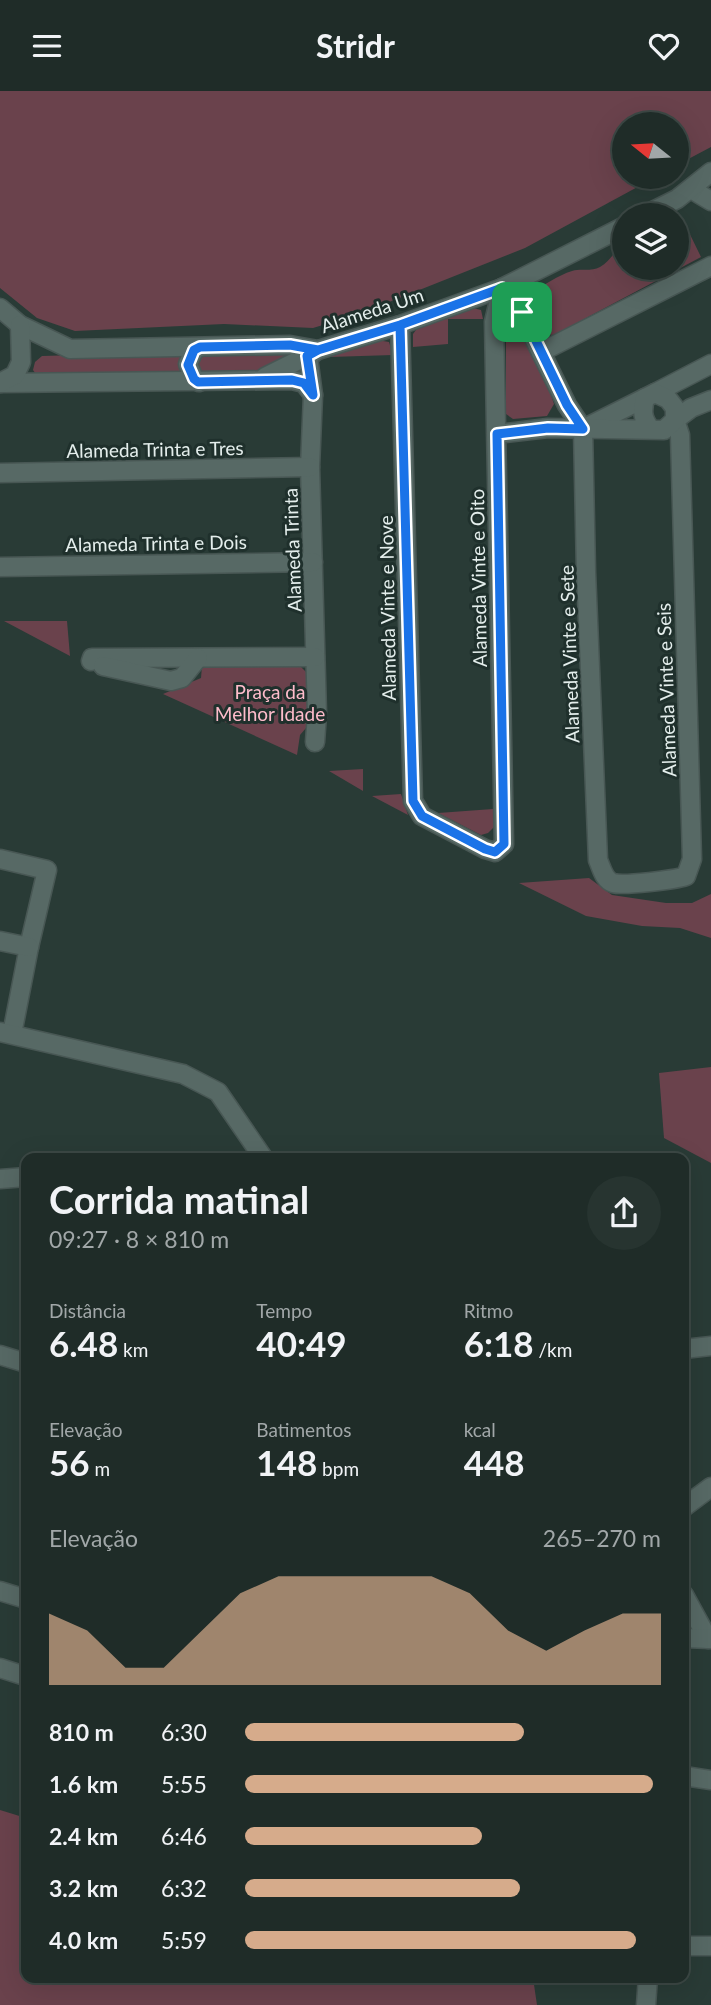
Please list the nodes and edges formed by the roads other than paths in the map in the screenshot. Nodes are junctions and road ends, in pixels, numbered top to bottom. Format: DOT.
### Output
graph roads {
  1 [pos="711,172"];
  2 [pos="691,189"];
  3 [pos="711,201"];
  4 [pos="669,203"];
  5 [pos="612,233"];
  6 [pos="711,266"];
  7 [pos="502,288"];
  8 [pos="0,308"];
  9 [pos="522,312"];
  10 [pos="494,322"];
  11 [pos="20,325"];
  12 [pos="400,325"];
  13 [pos="200,347"];
  14 [pos="541,352"];
  15 [pos="313,353"];
  16 [pos="711,364"];
  17 [pos="260,380"];
  18 [pos="198,382"];
  19 [pos="0,383"];
  20 [pos="313,395"];
  21 [pos="650,395"];
  22 [pos="711,400"];
  23 [pos="567,405"];
  24 [pos="674,420"];
  25 [pos="548,428"];
  26 [pos="650,428"];
  27 [pos="583,429"];
  28 [pos="497,434"];
  29 [pos="310,467"];
  30 [pos="0,473"];
  31 [pos="313,562"];
  32 [pos="0,567"];
  33 [pos="315,657"];
  34 [pos="198,658"];
  35 [pos="315,742"];
  36 [pos="485,849"];
  37 [pos="0,859"];
  38 [pos="604,876"];
  39 [pos="0,940"];
  40 [pos="29,947"];
  41 [pos="6,1033"];
  42 [pos="260,1153"];
  43 [pos="21,1177"];
  44 [pos="0,1179"];
  45 [pos="711,1346"];
  46 [pos="689,1348"];
  47 [pos="0,1355"];
  48 [pos="21,1361"];
  49 [pos="711,1487"];
  50 [pos="689,1503"];
  51 [pos="0,1591"];
  52 [pos="21,1597"];
  53 [pos="689,1603"];
  54 [pos="689,1638"];
  55 [pos="710,1639"];
  56 [pos="0,1668"];
  57 [pos="21,1675"];
  58 [pos="689,1777"];
  59 [pos="711,1780"];
  60 [pos="711,1946"];
  61 [pos="689,1947"];
  62 [pos="644,1983"];
  63 [pos="646,2005"];
  1 -- 2 [label="street"];
  2 -- 3 [label="street"];
  2 -- 4 [label="street"];
  5 -- 7 [label="street, Alameda Um"];
  6 -- 14 [label="street"];
  7 -- 9 [label="street"];
  7 -- 10 [label="street, Alameda Vinte e Oito"];
  7 -- 12 [label="street, Alameda Um"];
  8 -- 11 [label="street, Alameda Um"];
  9 -- 10 [label="street"];
  9 -- 14 [label="street"];
  10 -- 28 [label="street, Alameda Vinte e Oito"];
  11 -- 13 [label="street, Alameda Um"];
  11 -- 19 [label="street"];
  12 -- 15 [label="street, Alameda Um"];
  12 -- 36 [label="street, Alameda Vinte e Nove"];
  13 -- 15 [label="street, Alameda Um"];
  13 -- 18 [label="street"];
  14 -- 23 [label="street"];
  15 -- 17 [label="street"];
  15 -- 20 [label="street, Alameda Trinta"];
  16 -- 21 [label="street"];
  17 -- 18 [label="street"];
  17 -- 20 [label="street"];
  18 -- 19 [label="street"];
  20 -- 29 [label="street, Alameda Trinta"];
  21 -- 24 [label="street"];
  21 -- 26 [label="street"];
  21 -- 27 [label="street"];
  22 -- 24 [label="street"];
  23 -- 25 [label="street"];
  23 -- 27 [label="street"];
  24 -- 26 [label="street"];
  24 -- 38 [label="street, Alameda Vinte e Seis"];
  25 -- 27 [label="street"];
  25 -- 28 [label="street"];
  26 -- 27 [label="street"];
  27 -- 38 [label="street, Alameda Vinte e Sete"];
  28 -- 36 [label="street, Alameda Vinte e Oito"];
  29 -- 30 [label="street, Alameda Trinta e Tres"];
  29 -- 31 [label="street, Alameda Trinta"];
  31 -- 32 [label="street, Alameda Trinta e Dois"];
  31 -- 33 [label="street, Alameda Trinta"];
  33 -- 34 [label="street"];
  33 -- 35 [label="street, Alameda Trinta"];
  34 -- 34 [label="street"];
  37 -- 40 [label="street"];
  39 -- 40 [label="street"];
  40 -- 41 [label="street"];
  41 -- 42 [label="street"];
  43 -- 44 [label="street"];
  45 -- 46 [label="street"];
  47 -- 48 [label="street"];
  49 -- 50 [label="street"];
  51 -- 52 [label="street"];
  53 -- 55 [label="street"];
  54 -- 55 [label="street"];
  56 -- 57 [label="street"];
  58 -- 59 [label="street"];
  60 -- 61 [label="street"];
  62 -- 63 [label="street"];
}
